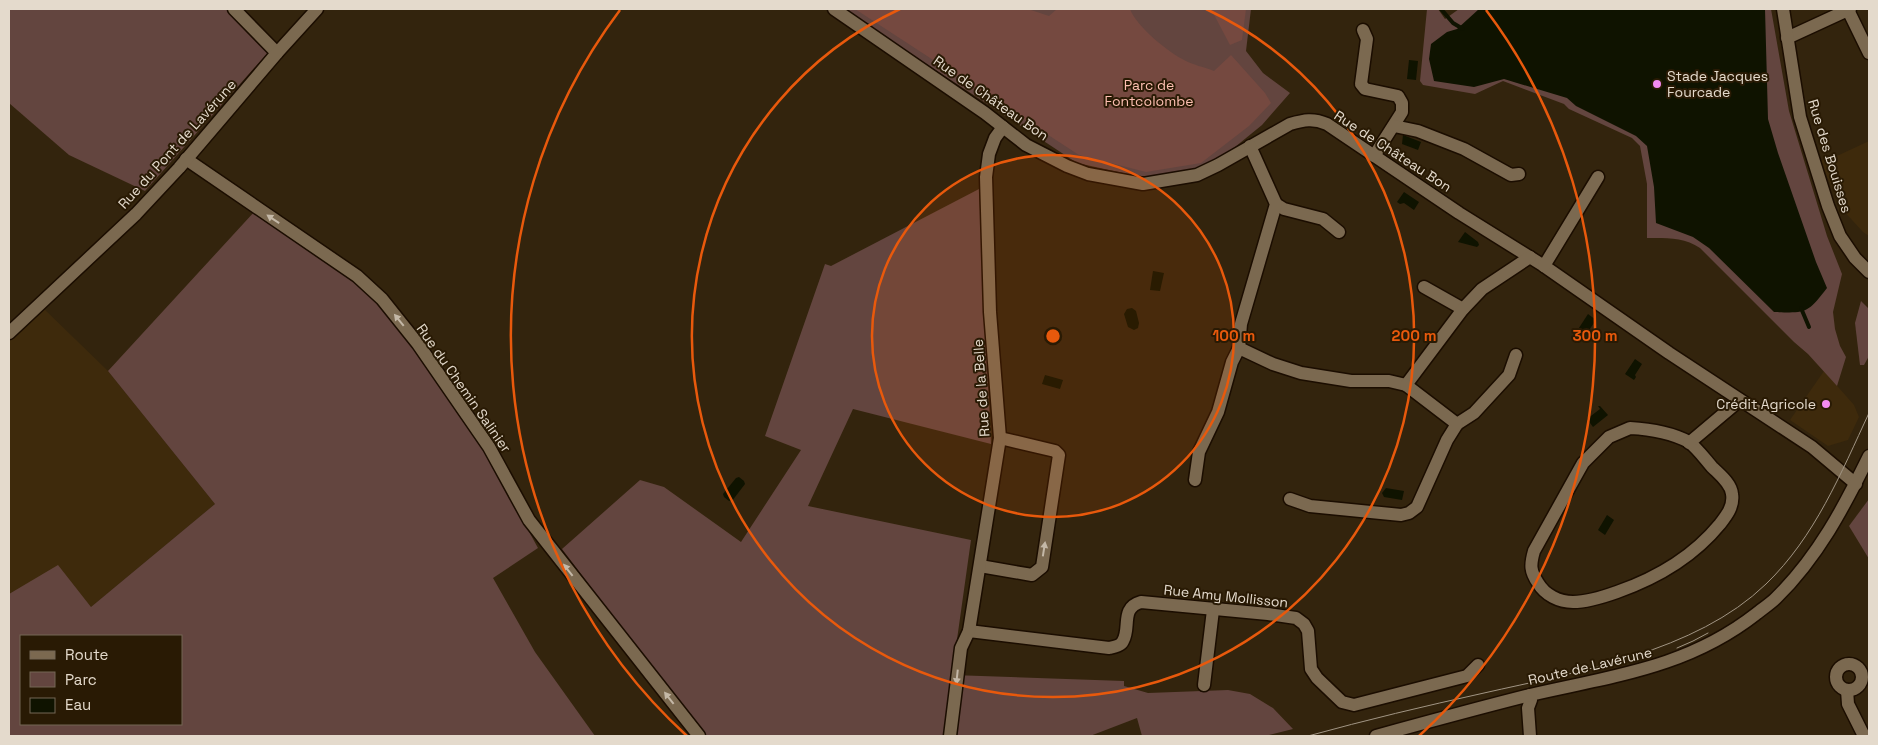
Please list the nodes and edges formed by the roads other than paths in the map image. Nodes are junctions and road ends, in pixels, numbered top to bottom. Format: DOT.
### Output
graph roads {
  1 [pos="234,9"];
  2 [pos="317,9"];
  3 [pos="834,9"];
  4 [pos="1784,9"];
  5 [pos="1849,9"];
  6 [pos="1362,30"];
  7 [pos="1787,38"];
  8 [pos="277,53"];
  9 [pos="1869,53"];
  10 [pos="1003,126"];
  11 [pos="1394,126"];
  12 [pos="1250,146"];
  13 [pos="1374,156"];
  14 [pos="186,159"];
  15 [pos="1519,174"];
  16 [pos="1598,177"];
  17 [pos="1276,204"];
  18 [pos="1339,232"];
  19 [pos="1530,257"];
  20 [pos="1544,266"];
  21 [pos="1869,272"];
  22 [pos="1424,287"];
  23 [pos="1463,309"];
  24 [pos="9,333"];
  25 [pos="1239,348"];
  26 [pos="1516,355"];
  27 [pos="1406,385"];
  28 [pos="1740,400"];
  29 [pos="1457,424"];
  30 [pos="1000,438"];
  31 [pos="1689,443"];
  32 [pos="1869,456"];
  33 [pos="1195,480"];
  34 [pos="1856,484"];
  35 [pos="1290,500"];
  36 [pos="980,566"];
  37 [pos="1213,610"];
  38 [pos="969,631"];
  39 [pos="1478,665"];
  40 [pos="1204,685"];
  41 [pos="1847,690"];
  42 [pos="1530,695"];
  43 [pos="699,736"];
  44 [pos="950,736"];
  45 [pos="1376,736"];
  46 [pos="1530,736"];
  47 [pos="1864,736"];
  1 -- 8 [label="street"];
  2 -- 8 [label="street, Rue du Pont de Lavérune"];
  3 -- 10 [label="street, Rue de Château Bon"];
  4 -- 7 [label="street, Rue des Bouisses"];
  5 -- 7 [label="street"];
  5 -- 9 [label="street"];
  6 -- 11 [label="street"];
  7 -- 21 [label="street, Rue des Bouisses"];
  8 -- 14 [label="street, Rue du Pont de Lavérune"];
  10 -- 12 [label="street, Rue de Château Bon"];
  10 -- 30 [label="street, Rue de la Belle"];
  11 -- 13 [label="street"];
  11 -- 15 [label="street"];
  12 -- 13 [label="street, Rue de Château Bon"];
  12 -- 17 [label="street"];
  13 -- 19 [label="street, Rue de Château Bon"];
  14 -- 24 [label="street, Rue du Pont de Lavérune"];
  43 -- 14 [label="street, Rue du Chemin Salinier, one-way"];
  16 -- 20 [label="street"];
  17 -- 18 [label="street"];
  17 -- 25 [label="street"];
  19 -- 20 [label="street, Rue de Château Bon"];
  19 -- 23 [label="street"];
  20 -- 28 [label="street, Rue de Château Bon"];
  22 -- 23 [label="street"];
  23 -- 27 [label="street"];
  25 -- 27 [label="street"];
  25 -- 33 [label="street"];
  26 -- 29 [label="street"];
  27 -- 29 [label="street"];
  28 -- 31 [label="street"];
  28 -- 34 [label="street, Rue de Château Bon"];
  29 -- 35 [label="street"];
  30 -- 36 [label="street, Rue de la Belle"];
  36 -- 30 [label="street, one-way"];
  31 -- 31 [label="street"];
  32 -- 34 [label="street, Route de Lavérune"];
  34 -- 42 [label="street, Route de Lavérune"];
  36 -- 38 [label="street, Rue de la Belle"];
  37 -- 38 [label="street, Rue Amy Mollisson"];
  37 -- 39 [label="street, Rue Amy Mollisson"];
  37 -- 40 [label="street"];
  38 -- 44 [label="street, Rue de la Belle, one-way"];
  41 -- 47 [label="street"];
  42 -- 45 [label="street, Route de Lavérune"];
  42 -- 46 [label="street"];
}
